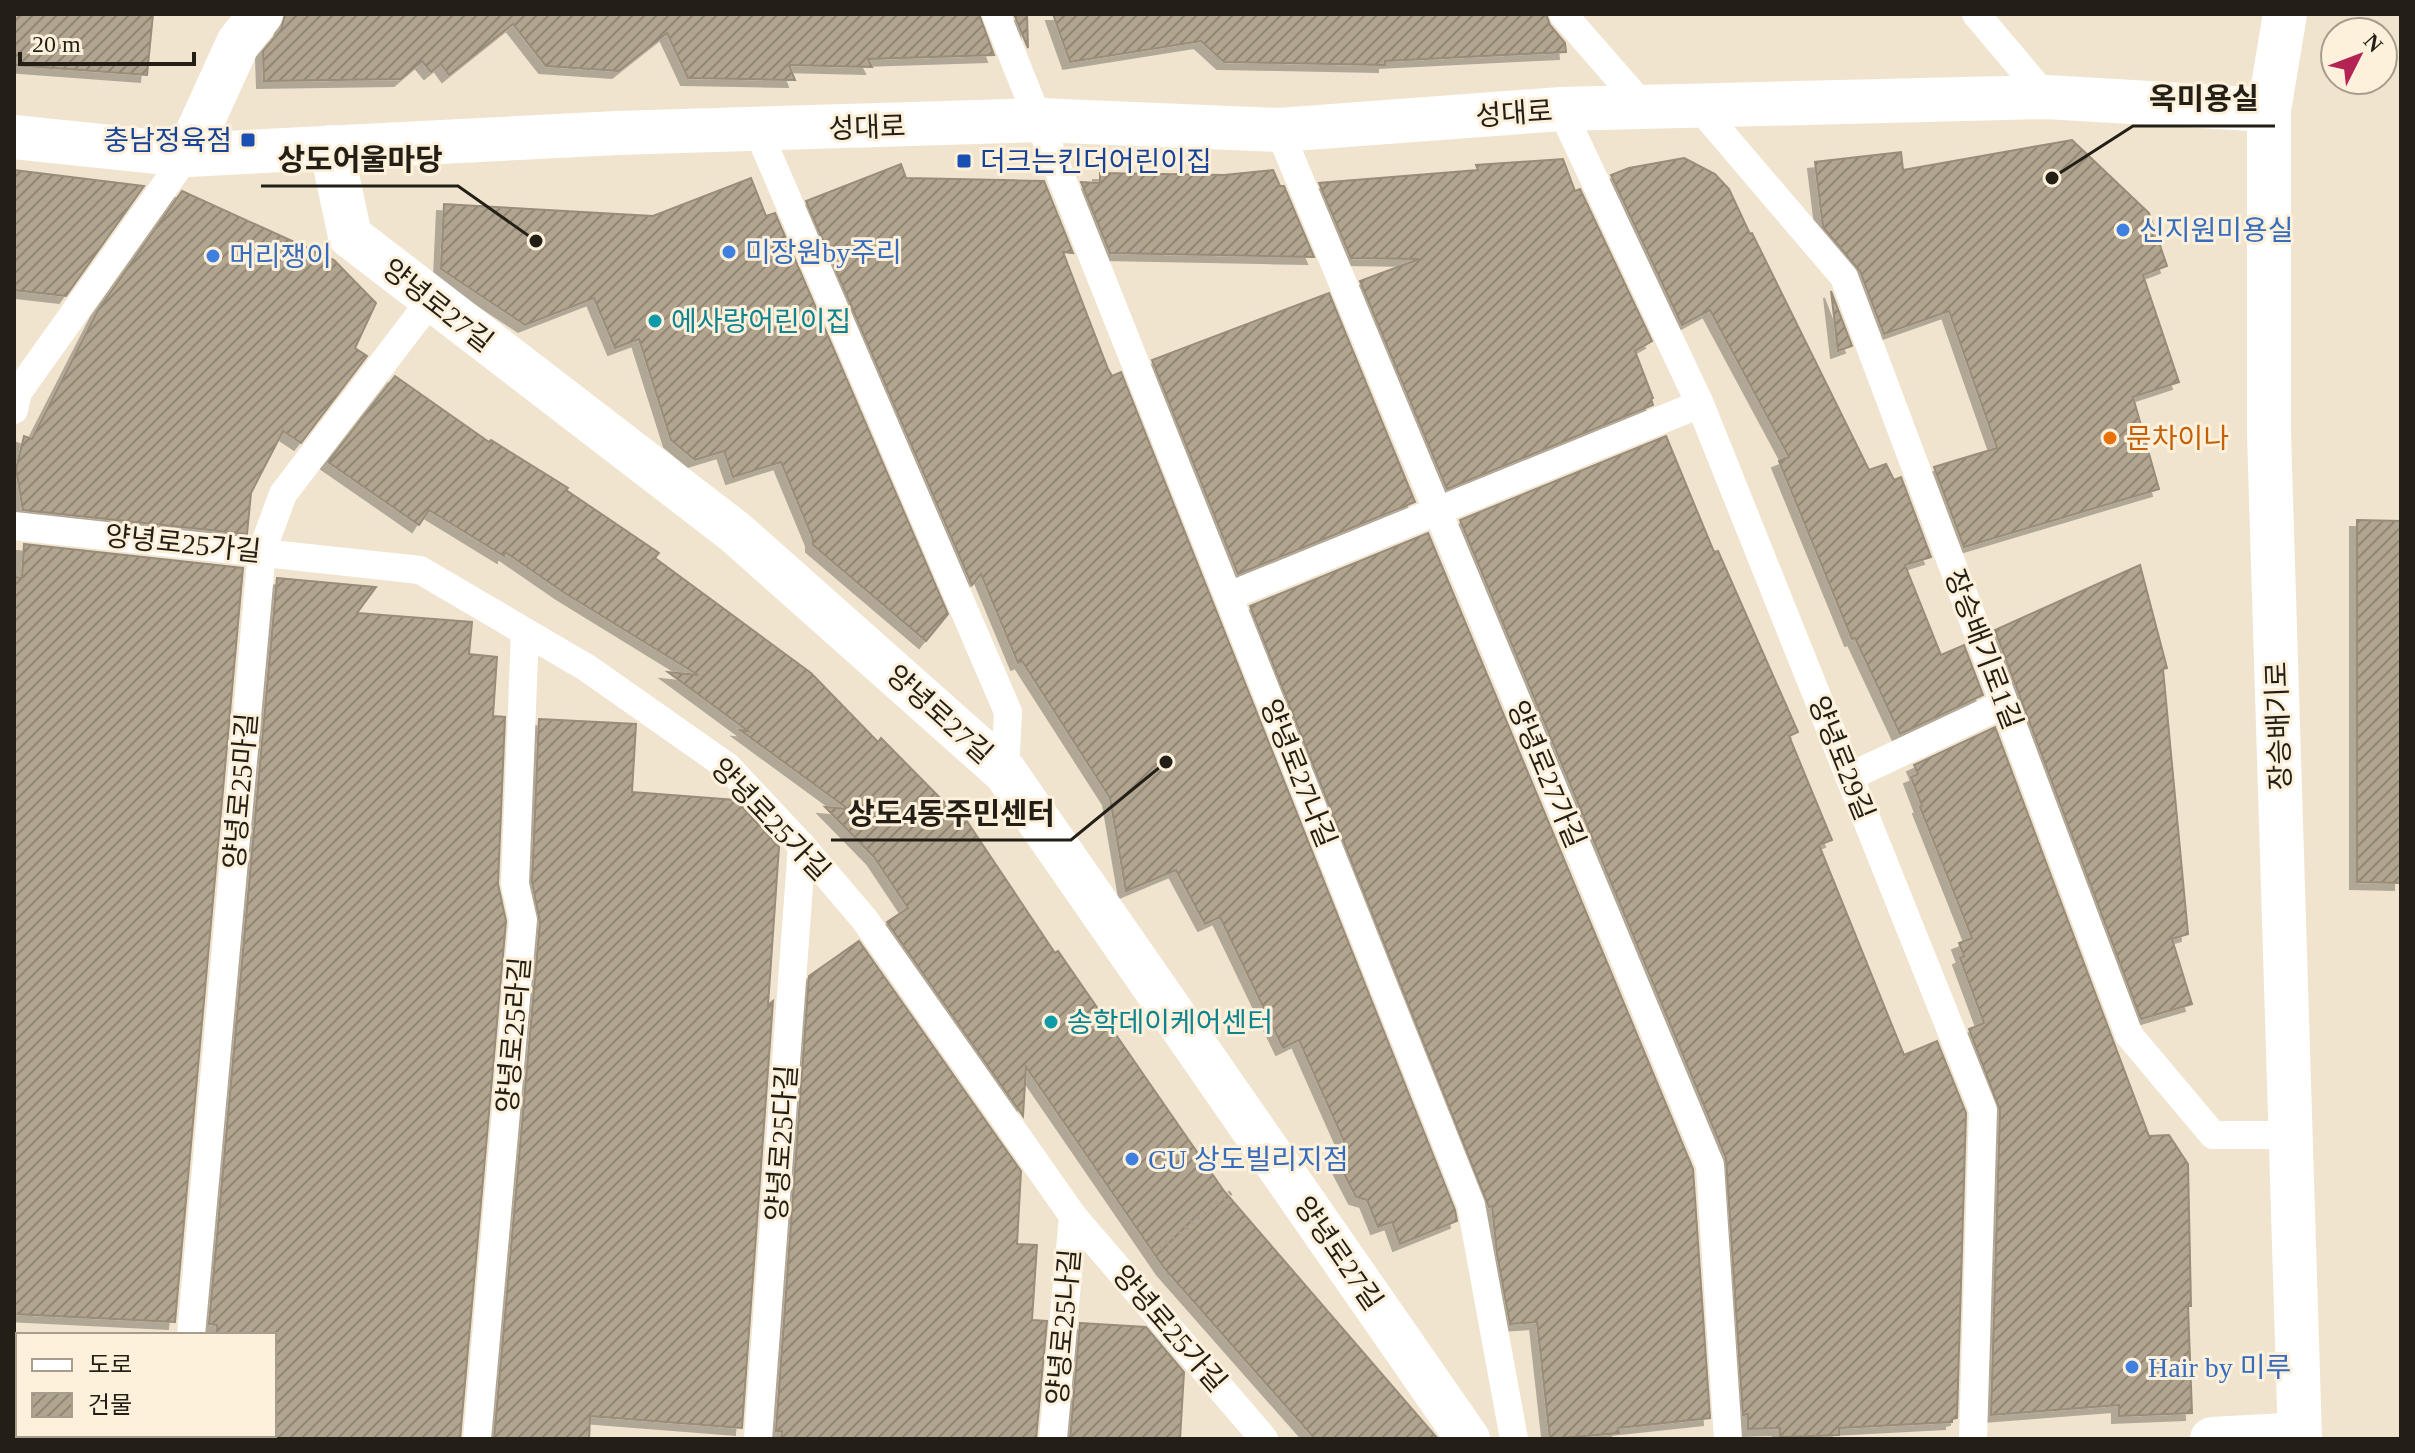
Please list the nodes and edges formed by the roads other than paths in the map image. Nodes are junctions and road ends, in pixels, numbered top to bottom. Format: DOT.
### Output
graph roads {
  1 [pos="261,14"];
  2 [pos="996,14"];
  3 [pos="1563,14"];
  4 [pos="1976,14"];
  5 [pos="2285,14"];
  6 [pos="2046,97"];
  7 [pos="1644,107"];
  8 [pos="1699,107"];
  9 [pos="1561,109"];
  10 [pos="2269,110"];
  11 [pos="1039,120"];
  12 [pos="1279,130"];
  13 [pos="758,131"];
  14 [pos="14,137"];
  15 [pos="331,147"];
  16 [pos="187,155"];
  17 [pos="431,300"];
  18 [pos="1700,404"];
  19 [pos="14,410"];
  20 [pos="1437,510"];
  21 [pos="14,526"];
  22 [pos="262,551"];
  23 [pos="1229,596"];
  24 [pos="525,632"];
  25 [pos="2004,704"];
  26 [pos="1005,772"];
  27 [pos="1849,777"];
  28 [pos="802,846"];
  29 [pos="2290,1135"];
  30 [pos="1073,1216"];
  31 [pos="191,1333"];
  32 [pos="2300,1437"];
  33 [pos="477,1439"];
  34 [pos="758,1439"];
  35 [pos="1053,1439"];
  36 [pos="1264,1439"];
  37 [pos="1468,1439"];
  38 [pos="1514,1439"];
  39 [pos="1728,1439"];
  40 [pos="1973,1439"];
  41 [pos="2212,1439"];
  1 -- 16 [label="street"];
  2 -- 11 [label="lane, 양녕로27나길"];
  3 -- 7 [label="lane"];
  4 -- 6 [label="lane"];
  5 -- 10 [label="street, 장승배기로"];
  6 -- 8 [label="street, 성대로"];
  6 -- 10 [label="street, 성대로"];
  7 -- 8 [label="street, 성대로"];
  7 -- 9 [label="street, 성대로"];
  8 -- 25 [label="lane, 장승배기로1길"];
  9 -- 12 [label="street, 성대로"];
  9 -- 18 [label="lane, 양녕로29길"];
  10 -- 29 [label="street, 장승배기로"];
  11 -- 12 [label="street, 성대로"];
  11 -- 13 [label="street, 성대로"];
  11 -- 23 [label="lane, 양녕로27나길"];
  12 -- 20 [label="lane, 양녕로27가길"];
  13 -- 15 [label="street, 성대로"];
  13 -- 26 [label="lane"];
  14 -- 16 [label="street, 성대로"];
  15 -- 16 [label="street, 성대로"];
  15 -- 17 [label="street, 양녕로27길"];
  16 -- 19 [label="lane"];
  17 -- 22 [label="lane, 양녕로25마길"];
  17 -- 26 [label="street, 양녕로27길"];
  18 -- 20 [label="lane"];
  18 -- 27 [label="lane, 양녕로29길"];
  20 -- 23 [label="lane"];
  20 -- 39 [label="lane, 양녕로27가길"];
  21 -- 22 [label="lane, 양녕로25가길"];
  22 -- 24 [label="lane, 양녕로25가길"];
  22 -- 31 [label="lane, 양녕로25마길"];
  23 -- 38 [label="lane, 양녕로27나길"];
  24 -- 28 [label="lane, 양녕로25가길"];
  24 -- 33 [label="lane, 양녕로25라길"];
  25 -- 27 [label="lane"];
  25 -- 29 [label="lane, 장승배기로1길"];
  26 -- 37 [label="street, 양녕로27길"];
  27 -- 40 [label="lane, 양녕로29길"];
  28 -- 30 [label="lane, 양녕로25가길"];
  28 -- 34 [label="lane, 양녕로25다길"];
  29 -- 32 [label="street, 장승배기로"];
  30 -- 35 [label="lane, 양녕로25나길"];
  30 -- 36 [label="lane, 양녕로25가길"];
  32 -- 41 [label="street"];
}
